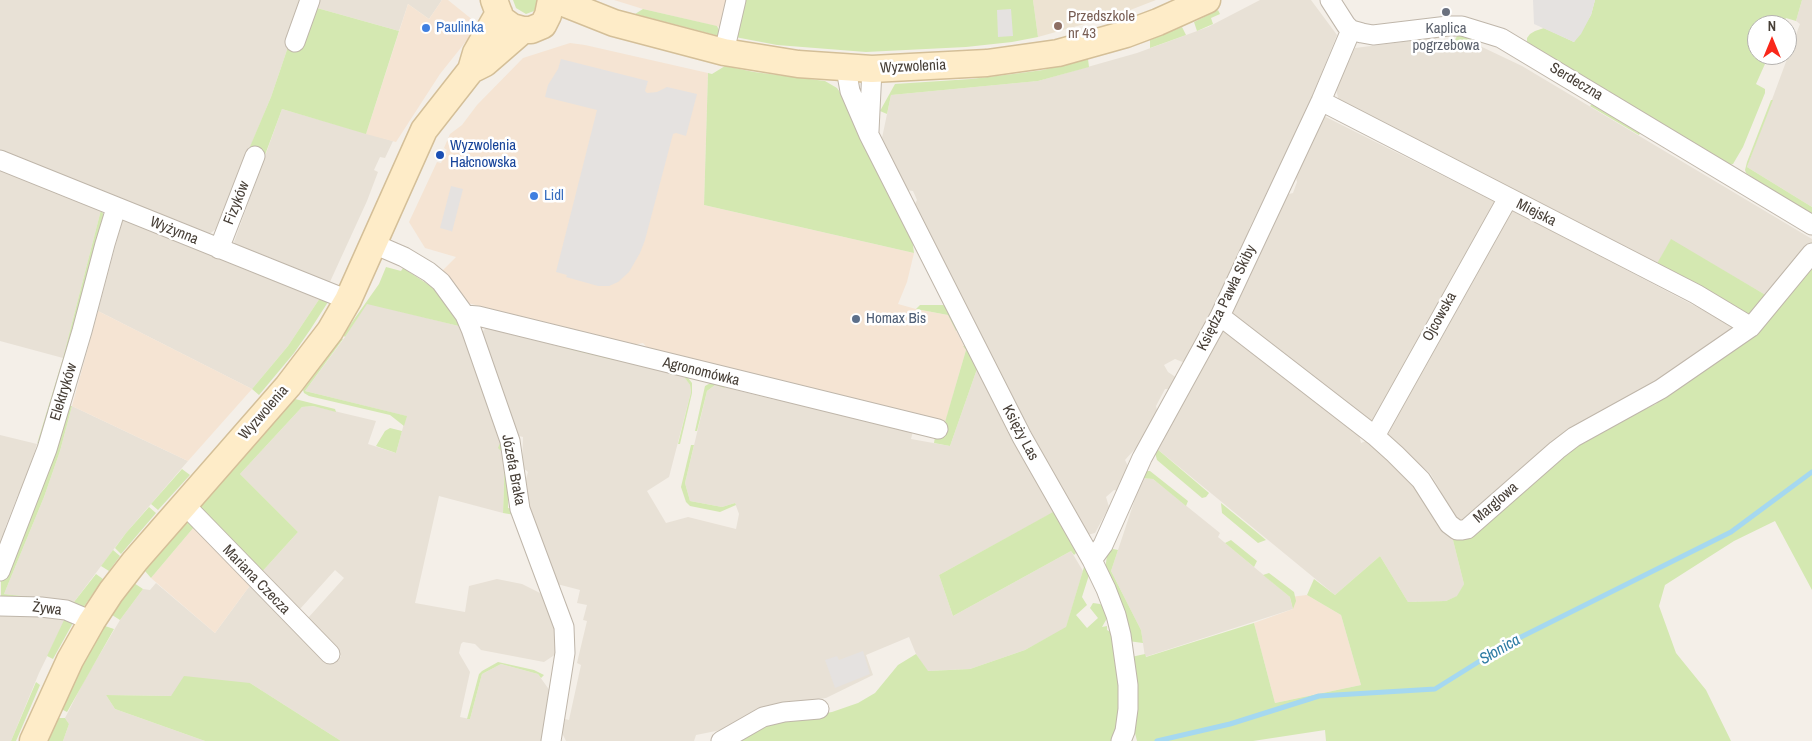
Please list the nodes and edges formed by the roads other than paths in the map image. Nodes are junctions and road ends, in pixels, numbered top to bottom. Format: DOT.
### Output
graph roads {
  1 [pos="310,0"];
  2 [pos="551,0"];
  3 [pos="556,0"];
  4 [pos="736,0"];
  5 [pos="1207,0"];
  6 [pos="1330,0"];
  7 [pos="496,7"];
  8 [pos="614,23"];
  9 [pos="533,28"];
  10 [pos="1351,30"];
  11 [pos="295,42"];
  12 [pos="724,52"];
  13 [pos="859,69"];
  14 [pos="471,70"];
  15 [pos="1320,101"];
  16 [pos="869,135"];
  17 [pos="256,156"];
  18 [pos="0,160"];
  19 [pos="1508,198"];
  20 [pos="116,208"];
  21 [pos="1812,225"];
  22 [pos="374,244"];
  23 [pos="218,249"];
  24 [pos="1812,253"];
  25 [pos="348,300"];
  26 [pos="465,315"];
  27 [pos="1220,316"];
  28 [pos="1751,327"];
  29 [pos="938,429"];
  30 [pos="1375,436"];
  31 [pos="184,504"];
  32 [pos="1092,560"];
  33 [pos="0,571"];
  34 [pos="0,606"];
  35 [pos="92,621"];
  36 [pos="330,654"];
  37 [pos="819,709"];
  38 [pos="33,741"];
  39 [pos="550,741"];
  40 [pos="721,741"];
  41 [pos="1121,741"];
  1 -- 11 [label="street"];
  2 -- 9 [label="street"];
  3 -- 8 [label="street, Wyzwolenia"];
  4 -- 12 [label="street"];
  5 -- 13 [label="street, Wyzwolenia"];
  6 -- 10 [label="street"];
  7 -- 9 [label="street"];
  7 -- 14 [label="street, Wyzwolenia"];
  8 -- 9 [label="street, Wyzwolenia"];
  8 -- 12 [label="street, Wyzwolenia"];
  9 -- 14 [label="street, Wyzwolenia"];
  10 -- 15 [label="street, Księdza Pawła Skiby"];
  10 -- 21 [label="street, Serdeczna"];
  12 -- 13 [label="street, Wyzwolenia"];
  13 -- 16 [label="street"];
  13 -- 16 [label="street, Księży Las"];
  14 -- 22 [label="street, Wyzwolenia"];
  15 -- 19 [label="street, Miejska"];
  15 -- 27 [label="street, Księdza Pawła Skiby"];
  16 -- 32 [label="street, Księży Las"];
  17 -- 23 [label="street, Fizyków"];
  18 -- 20 [label="street, Wyżynna"];
  19 -- 28 [label="street, Miejska"];
  19 -- 30 [label="street, Ojcowska"];
  20 -- 23 [label="street, Wyżynna"];
  20 -- 33 [label="street, Elektryków"];
  22 -- 25 [label="street, Wyzwolenia"];
  22 -- 26 [label="street, Józefa Braka"];
  23 -- 25 [label="street, Wyżynna"];
  24 -- 28 [label="street, Marglowa"];
  25 -- 31 [label="street, Wyzwolenia"];
  26 -- 29 [label="street, Agronomówka"];
  26 -- 39 [label="street, Józefa Braka"];
  27 -- 30 [label="street, Marglowa"];
  27 -- 32 [label="street, Księdza Pawła Skiby"];
  28 -- 30 [label="street, Marglowa"];
  31 -- 35 [label="street, Wyzwolenia"];
  31 -- 36 [label="street, Mariana Czecza"];
  32 -- 41 [label="street, Księży Las"];
  34 -- 35 [label="street, Żywa"];
  35 -- 38 [label="street, Wyzwolenia"];
  37 -- 40 [label="street"];
}
